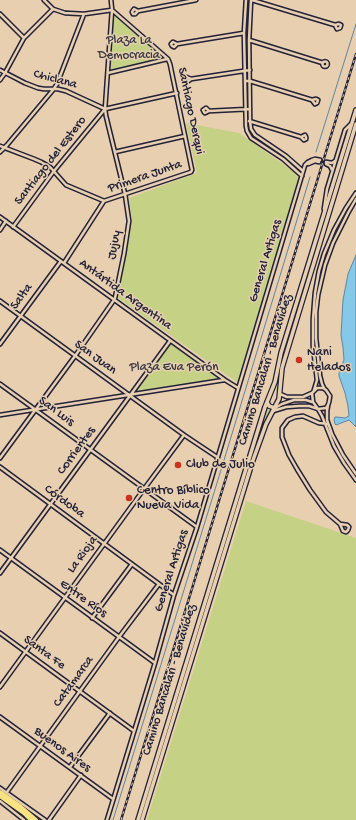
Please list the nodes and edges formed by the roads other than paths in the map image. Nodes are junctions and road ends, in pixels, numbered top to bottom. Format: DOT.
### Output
graph roads {
  1 [pos="44,0"];
  2 [pos="111,0"];
  3 [pos="196,0"];
  4 [pos="246,0"];
  5 [pos="251,0"];
  6 [pos="178,1"];
  7 [pos="53,9"];
  8 [pos="112,10"];
  9 [pos="138,11"];
  10 [pos="0,14"];
  11 [pos="84,14"];
  12 [pos="335,25"];
  13 [pos="244,34"];
  14 [pos="249,36"];
  15 [pos="24,38"];
  16 [pos="249,41"];
  17 [pos="244,42"];
  18 [pos="177,44"];
  19 [pos="168,59"];
  20 [pos="323,63"];
  21 [pos="0,70"];
  22 [pos="245,70"];
  23 [pos="250,70"];
  24 [pos="5,73"];
  25 [pos="108,73"];
  26 [pos="191,79"];
  27 [pos="0,80"];
  28 [pos="246,81"];
  29 [pos="250,81"];
  30 [pos="53,90"];
  31 [pos="177,93"];
  32 [pos="312,100"];
  33 [pos="105,109"];
  34 [pos="246,109"];
  35 [pos="250,109"];
  36 [pos="356,110"];
  37 [pos="209,111"];
  38 [pos="246,120"];
  39 [pos="250,122"];
  40 [pos="354,124"];
  41 [pos="185,136"];
  42 [pos="301,137"];
  43 [pos="0,146"];
  44 [pos="5,148"];
  45 [pos="0,152"];
  46 [pos="115,152"];
  47 [pos="285,158"];
  48 [pos="335,160"];
  49 [pos="320,161"];
  50 [pos="304,169"];
  51 [pos="192,170"];
  52 [pos="332,170"];
  53 [pos="54,171"];
  54 [pos="302,176"];
  55 [pos="356,193"];
  56 [pos="125,194"];
  57 [pos="356,199"];
  58 [pos="104,201"];
  59 [pos="0,217"];
  60 [pos="323,217"];
  61 [pos="6,221"];
  62 [pos="13,227"];
  63 [pos="0,230"];
  64 [pos="333,233"];
  65 [pos="336,235"];
  66 [pos="62,262"];
  67 [pos="319,283"];
  68 [pos="114,300"];
  69 [pos="0,301"];
  70 [pos="20,316"];
  71 [pos="314,330"];
  72 [pos="170,341"];
  73 [pos="0,344"];
  74 [pos="75,356"];
  75 [pos="225,380"];
  76 [pos="316,380"];
  77 [pos="321,380"];
  78 [pos="0,384"];
  79 [pos="238,388"];
  80 [pos="324,388"];
  81 [pos="313,392"];
  82 [pos="270,394"];
  83 [pos="280,394"];
  84 [pos="129,395"];
  85 [pos="267,402"];
  86 [pos="313,402"];
  87 [pos="328,406"];
  88 [pos="318,409"];
  89 [pos="36,410"];
  90 [pos="274,410"];
  91 [pos="0,415"];
  92 [pos="326,424"];
  93 [pos="184,435"];
  94 [pos="90,450"];
  95 [pos="217,457"];
  96 [pos="0,458"];
  97 [pos="0,467"];
  98 [pos="349,467"];
  99 [pos="356,474"];
  100 [pos="356,480"];
  101 [pos="144,489"];
  102 [pos="50,504"];
  103 [pos="340,524"];
  104 [pos="197,527"];
  105 [pos="104,544"];
  106 [pos="0,550"];
  107 [pos="11,558"];
  108 [pos="132,564"];
  109 [pos="0,573"];
  110 [pos="159,584"];
  111 [pos="174,595"];
  112 [pos="64,598"];
  113 [pos="92,618"];
  114 [pos="0,634"];
  115 [pos="119,637"];
  116 [pos="25,652"];
  117 [pos="155,663"];
  118 [pos="0,687"];
  119 [pos="80,691"];
  120 [pos="110,713"];
  121 [pos="0,717"];
  122 [pos="134,731"];
  123 [pos="40,746"];
  124 [pos="70,767"];
  125 [pos="81,775"];
  126 [pos="0,788"];
  127 [pos="0,792"];
  128 [pos="7,792"];
  129 [pos="0,796"];
  130 [pos="113,799"];
  131 [pos="0,801"];
  132 [pos="24,820"];
  133 [pos="31,820"];
  134 [pos="36,820"];
  135 [pos="45,820"];
  136 [pos="48,820"];
  137 [pos="107,820"];
  138 [pos="138,820"];
  139 [pos="142,820"];
  1 -- 7 [label="street"];
  2 -- 8 [label="street, Jujuy"];
  3 -- 6 [label="street"];
  4 -- 13 [label="street"];
  5 -- 12 [label="street"];
  5 -- 14 [label="street"];
  6 -- 9 [label="street"];
  7 -- 11 [label="street"];
  7 -- 15 [label="street"];
  8 -- 11 [label="street"];
  8 -- 19 [label="street, Santiago Derqui"];
  8 -- 25 [label="street, Jujuy"];
  10 -- 15 [label="street"];
  11 -- 30 [label="street"];
  13 -- 14 [label="street"];
  13 -- 17 [label="street"];
  13 -- 18 [label="street"];
  14 -- 16 [label="street"];
  15 -- 24 [label="street"];
  16 -- 17 [label="street"];
  16 -- 20 [label="street"];
  16 -- 23 [label="street"];
  17 -- 22 [label="street"];
  19 -- 25 [label="street"];
  19 -- 31 [label="street, Santiago Derqui"];
  21 -- 24 [label="street, Chiclana"];
  22 -- 23 [label="street"];
  22 -- 26 [label="street"];
  22 -- 28 [label="street"];
  23 -- 29 [label="street"];
  24 -- 27 [label="street"];
  24 -- 30 [label="street, Chiclana"];
  25 -- 33 [label="street, Jujuy"];
  28 -- 29 [label="street"];
  28 -- 34 [label="street"];
  29 -- 32 [label="street"];
  29 -- 35 [label="street"];
  30 -- 33 [label="street, Chiclana"];
  30 -- 44 [label="street"];
  31 -- 33 [label="street"];
  31 -- 41 [label="street, Santiago Derqui"];
  33 -- 46 [label="street, Jujuy"];
  33 -- 53 [label="street, Santiago del Estero"];
  34 -- 35 [label="street"];
  34 -- 37 [label="street"];
  34 -- 38 [label="street"];
  35 -- 39 [label="street"];
  36 -- 40 [label="main road, Camino Bancalari - Benavídez"];
  38 -- 39 [label="street"];
  38 -- 47 [label="street"];
  39 -- 42 [label="street"];
  39 -- 47 [label="street"];
  40 -- 48 [label="street"];
  40 -- 60 [label="main road, Camino Bancalari - Benavídez"];
  40 -- 83 [label="main road, Camino Bancalari - Benavídez"];
  41 -- 46 [label="street"];
  41 -- 51 [label="street, Santiago Derqui"];
  43 -- 44 [label="street, Primera Junta"];
  44 -- 45 [label="street"];
  44 -- 53 [label="street, Primera Junta"];
  46 -- 56 [label="street, Jujuy"];
  47 -- 50 [label="street"];
  47 -- 54 [label="street"];
  48 -- 52 [label="street"];
  48 -- 52 [label="street"];
  49 -- 50 [label="street"];
  50 -- 54 [label="street, General Artigas"];
  51 -- 56 [label="street, Primera Junta"];
  52 -- 60 [label="street"];
  53 -- 58 [label="street, Primera Junta"];
  53 -- 62 [label="street, Santiago del Estero"];
  54 -- 79 [label="street, General Artigas"];
  55 -- 64 [label="street"];
  56 -- 58 [label="street, Primera Junta"];
  56 -- 68 [label="street, Jujuy"];
  57 -- 65 [label="street"];
  58 -- 66 [label="street, Salta"];
  59 -- 61 [label="street, Antártida Argentina"];
  60 -- 82 [label="main road, Camino Bancalari - Benavídez"];
  61 -- 62 [label="street, Antártida Argentina"];
  61 -- 63 [label="street"];
  62 -- 66 [label="street, Antártida Argentina"];
  64 -- 65 [label="street"];
  64 -- 67 [label="street"];
  65 -- 67 [label="street"];
  66 -- 68 [label="street, Antártida Argentina"];
  66 -- 70 [label="street, Salta"];
  67 -- 71 [label="street"];
  68 -- 72 [label="street, Antártida Argentina"];
  68 -- 74 [label="street, Jujuy"];
  69 -- 70 [label="street, San Juan"];
  70 -- 73 [label="street, Salta"];
  70 -- 74 [label="street, San Juan"];
  71 -- 76 [label="street"];
  71 -- 77 [label="street"];
  72 -- 75 [label="street, Antártida Argentina"];
  72 -- 84 [label="street, Corrientes"];
  74 -- 84 [label="street, San Juan"];
  74 -- 89 [label="street, Jujuy"];
  75 -- 79 [label="street, Antártida Argentina"];
  75 -- 84 [label="street"];
  76 -- 77 [label="street"];
  76 -- 81 [label="street"];
  77 -- 80 [label="street"];
  78 -- 89 [label="street, San Luis"];
  79 -- 95 [label="street, General Artigas"];
  80 -- 81 [label="street"];
  80 -- 87 [label="street"];
  81 -- 83 [label="street"];
  81 -- 86 [label="street"];
  82 -- 83 [label="main road"];
  82 -- 85 [label="main road, Camino Bancalari - Benavídez"];
  83 -- 90 [label="main road, Camino Bancalari - Benavídez"];
  84 -- 89 [label="street"];
  84 -- 93 [label="street, San Juan"];
  84 -- 94 [label="street, Corrientes"];
  85 -- 90 [label="main road"];
  85 -- 138 [label="main road, Camino Bancalari - Benavídez"];
  86 -- 88 [label="street"];
  86 -- 90 [label="street"];
  87 -- 88 [label="street"];
  87 -- 92 [label="street"];
  88 -- 90 [label="street"];
  88 -- 92 [label="street"];
  89 -- 91 [label="street"];
  89 -- 94 [label="street, San Luis"];
  89 -- 96 [label="street, Jujuy"];
  90 -- 139 [label="main road, Camino Bancalari - Benavídez"];
  92 -- 98 [label="street"];
  92 -- 103 [label="street"];
  93 -- 95 [label="street, San Juan"];
  93 -- 101 [label="street, La Rioja"];
  94 -- 101 [label="street, San Luis"];
  94 -- 102 [label="street, Corrientes"];
  95 -- 104 [label="street, General Artigas"];
  97 -- 102 [label="street, Córdoba"];
  98 -- 99 [label="street"];
  98 -- 100 [label="street"];
  101 -- 104 [label="street, San Luis"];
  101 -- 105 [label="street, La Rioja"];
  102 -- 105 [label="street, Córdoba"];
  102 -- 107 [label="street, Corrientes"];
  104 -- 111 [label="street, General Artigas"];
  105 -- 108 [label="street, Córdoba"];
  105 -- 112 [label="street, La Rioja"];
  106 -- 107 [label="street, Entre Ríos"];
  107 -- 109 [label="street, Corrientes"];
  107 -- 112 [label="street, Entre Ríos"];
  108 -- 110 [label="street, Córdoba"];
  108 -- 113 [label="street"];
  110 -- 111 [label="street, Córdoba"];
  110 -- 115 [label="street, Catamarca"];
  111 -- 117 [label="street, General Artigas"];
  112 -- 113 [label="street, Entre Ríos"];
  112 -- 116 [label="street, La Rioja"];
  113 -- 115 [label="street, Entre Ríos"];
  114 -- 116 [label="street, Santa Fe"];
  115 -- 117 [label="street, Entre Ríos"];
  115 -- 119 [label="street, Catamarca"];
  116 -- 118 [label="street, La Rioja"];
  116 -- 119 [label="street, Santa Fe"];
  117 -- 122 [label="street, General Artigas"];
  119 -- 120 [label="street, Santa Fe"];
  119 -- 123 [label="street, Catamarca"];
  120 -- 122 [label="street, Santa Fe"];
  120 -- 124 [label="street"];
  121 -- 123 [label="street, Buenos Aires"];
  122 -- 130 [label="street, General Artigas"];
  123 -- 124 [label="street, Buenos Aires"];
  123 -- 128 [label="street, Catamarca"];
  124 -- 125 [label="street, Buenos Aires"];
  125 -- 130 [label="street, Buenos Aires"];
  125 -- 136 [label="street"];
  126 -- 128 [label="street"];
  127 -- 134 [label="main road"];
  128 -- 135 [label="street"];
  129 -- 133 [label="main road"];
  130 -- 137 [label="street, General Artigas"];
  131 -- 132 [label="street"];
}
